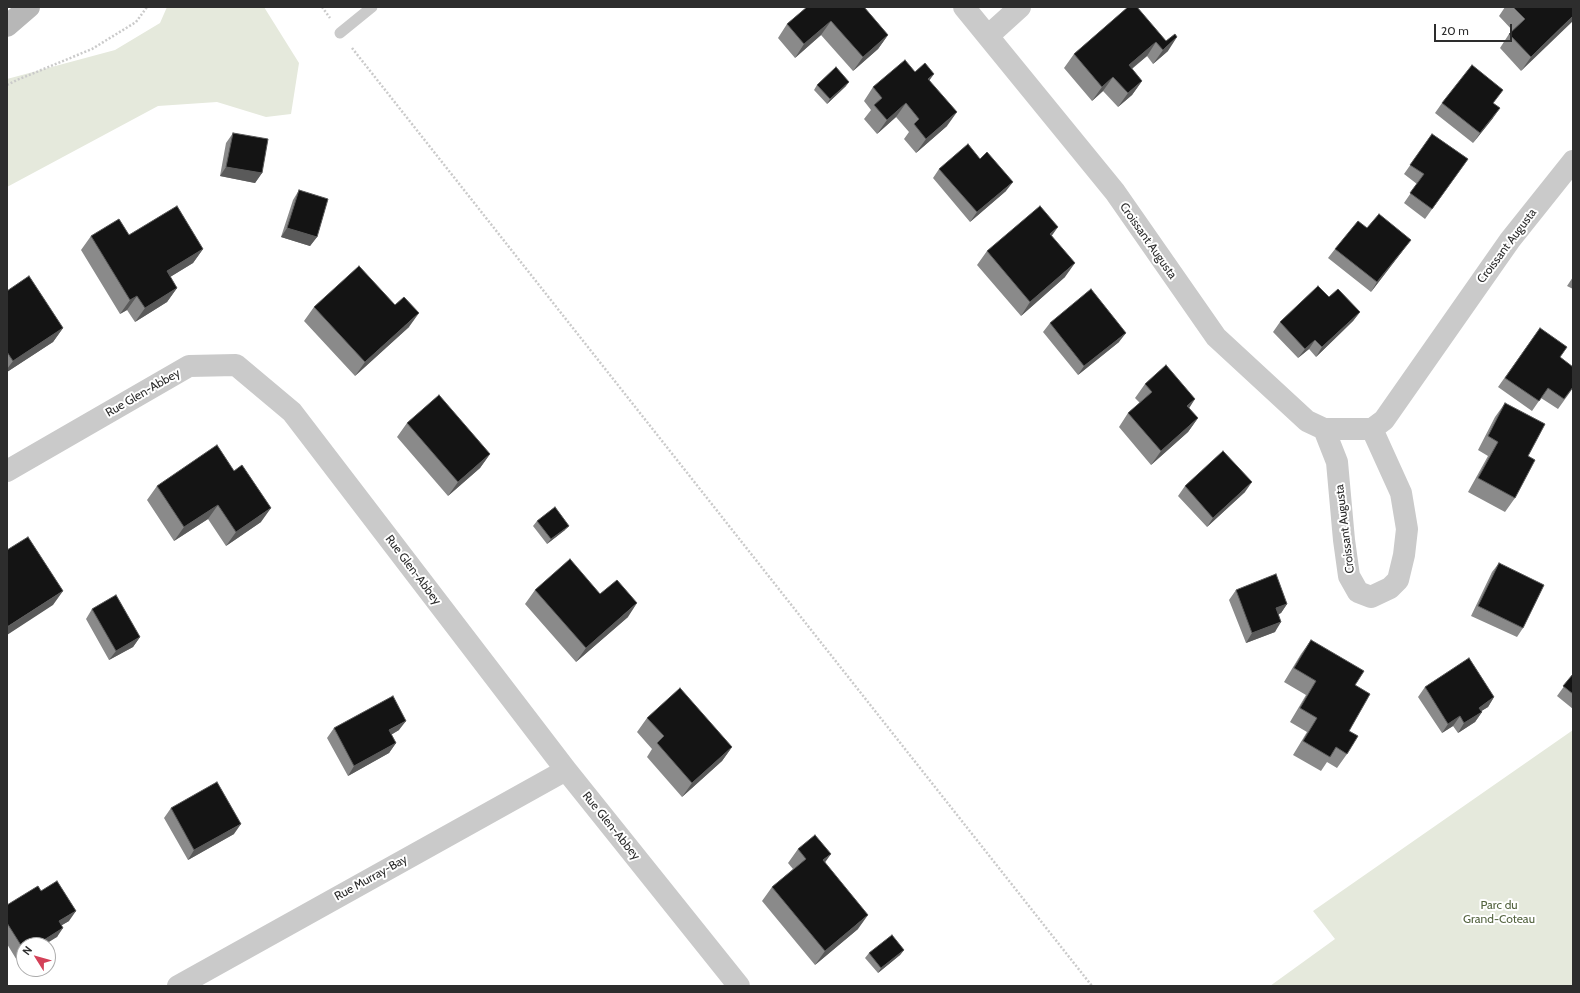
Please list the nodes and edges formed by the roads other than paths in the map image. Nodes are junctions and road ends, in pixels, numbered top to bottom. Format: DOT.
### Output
graph roads {
  1 [pos="29,7"];
  2 [pos="372,7"];
  3 [pos="964,7"];
  4 [pos="1020,7"];
  5 [pos="7,26"];
  6 [pos="340,33"];
  7 [pos="988,36"];
  8 [pos="1573,161"];
  9 [pos="1324,429"];
  10 [pos="1372,429"];
  11 [pos="7,471"];
  12 [pos="566,770"];
  13 [pos="178,986"];
  14 [pos="739,986"];
  1 -- 5 [label="street"];
  2 -- 6 [label="lane"];
  3 -- 7 [label="street, Croissant Augusta"];
  4 -- 7 [label="street"];
  7 -- 9 [label="street, Croissant Augusta"];
  8 -- 10 [label="street, Croissant Augusta"];
  9 -- 10 [label="street, Croissant Augusta"];
  9 -- 10 [label="street, Croissant Augusta"];
  11 -- 12 [label="street, Rue Glen-Abbey"];
  12 -- 13 [label="street, Rue Murray-Bay"];
  12 -- 14 [label="street, Rue Glen-Abbey"];
}
